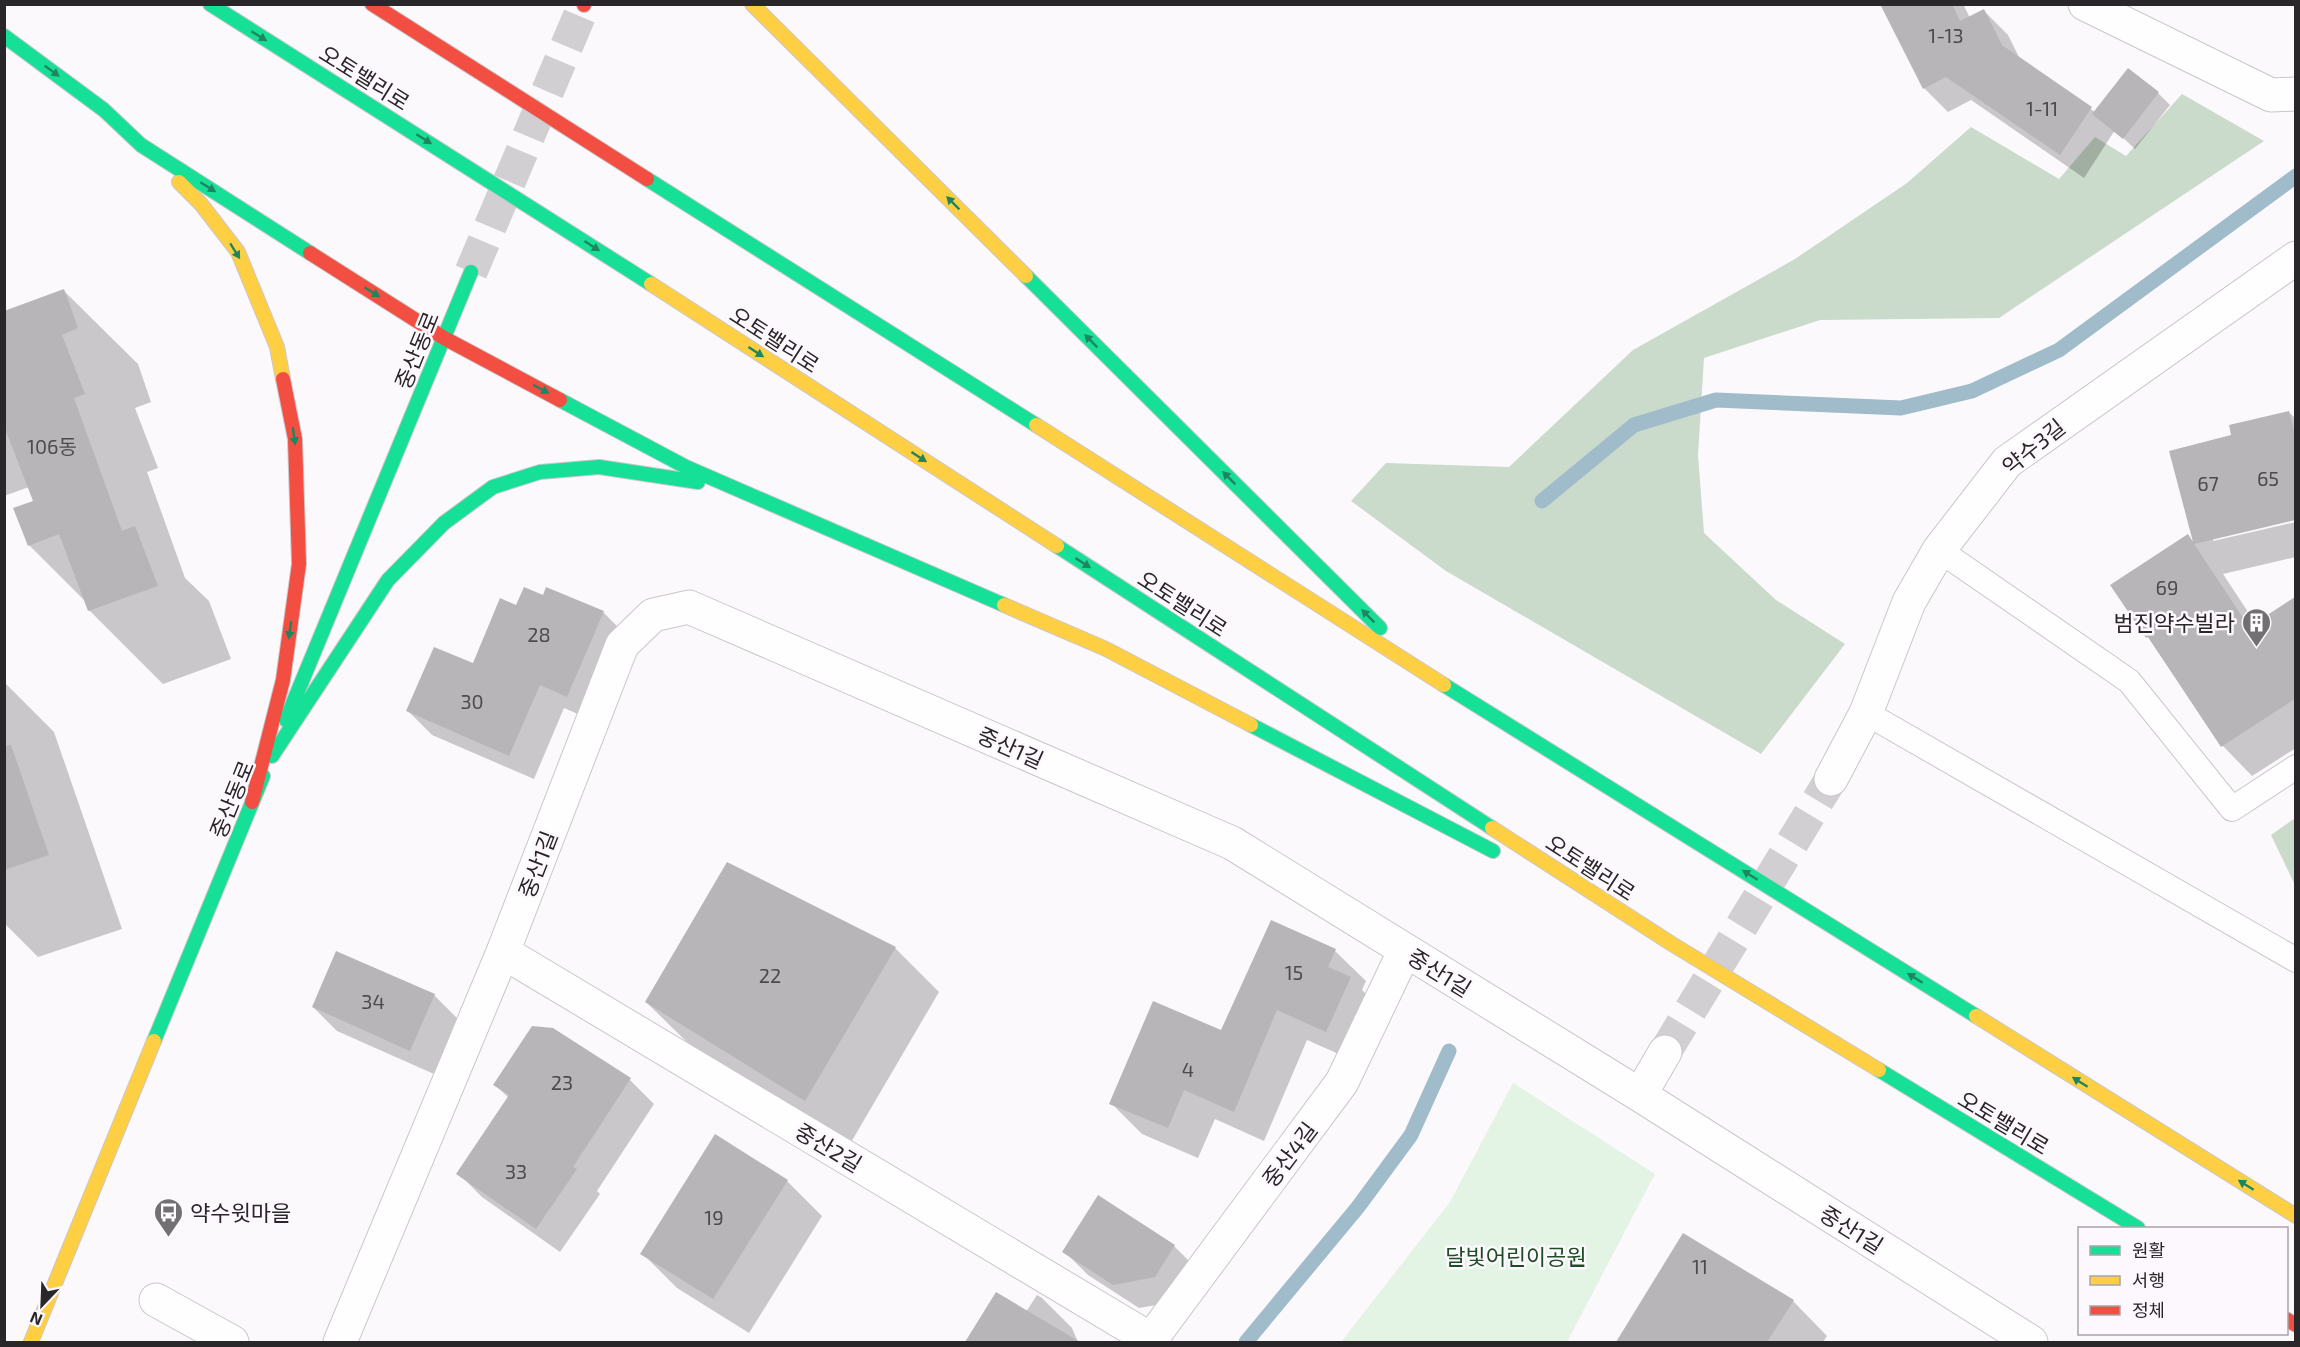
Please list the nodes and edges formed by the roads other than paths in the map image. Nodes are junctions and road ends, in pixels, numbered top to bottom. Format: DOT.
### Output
graph roads {
  1 [pos="210,4"];
  2 [pos="372,4"];
  3 [pos="752,4"];
  4 [pos="2085,4"];
  5 [pos="4,36"];
  6 [pos="2295,94"];
  7 [pos="141,145"];
  8 [pos="2295,258"];
  9 [pos="471,272"];
  10 [pos="444,338"];
  11 [pos="735,488"];
  12 [pos="1939,550"];
  13 [pos="1424,672"];
  14 [pos="1866,713"];
  15 [pos="268,763"];
  16 [pos="2295,767"];
  17 [pos="1831,779"];
  18 [pos="252,802"];
  19 [pos="1504,857"];
  20 [pos="1536,873"];
  21 [pos="1672,944"];
  22 [pos="1406,951"];
  23 [pos="503,952"];
  24 [pos="2295,960"];
  25 [pos="1665,1052"];
  26 [pos="1640,1095"];
  27 [pos="2295,1216"];
  28 [pos="2136,1227"];
  29 [pos="156,1300"];
  30 [pos="31,1342"];
  31 [pos="232,1342"];
  32 [pos="340,1342"];
  33 [pos="1151,1342"];
  34 [pos="2031,1342"];
  1 -- 21 [label="main road, 오토밸리로, one-way"];
  2 -- 13 [label="main road"];
  13 -- 3 [label="main road, one-way"];
  4 -- 6 [label="street"];
  5 -- 7 [label="main road, one-way"];
  7 -- 10 [label="main road, one-way"];
  7 -- 18 [label="main road, one-way"];
  8 -- 12 [label="street, 약수3길"];
  9 -- 10 [label="main road, 중산동로"];
  10 -- 11 [label="main road, one-way"];
  10 -- 15 [label="main road, 중산동로"];
  11 -- 15 [label="main road"];
  11 -- 19 [label="main road"];
  12 -- 14 [label="street, 약수3길"];
  12 -- 16 [label="lane"];
  27 -- 13 [label="main road, one-way"];
  14 -- 17 [label="street, 약수3길"];
  14 -- 24 [label="lane"];
  15 -- 18 [label="main road, 중산동로"];
  18 -- 30 [label="main road, 중산동로"];
  20 -- 21 [label="main road"];
  21 -- 28 [label="main road, 오토밸리로"];
  22 -- 23 [label="street, 중산1길"];
  22 -- 26 [label="street, 중산1길"];
  22 -- 33 [label="street, 중산4길"];
  23 -- 32 [label="street, 중산1길"];
  23 -- 33 [label="street, 중산2길"];
  25 -- 26 [label="street"];
  26 -- 34 [label="street, 중산1길"];
  29 -- 31 [label="street"];
}
